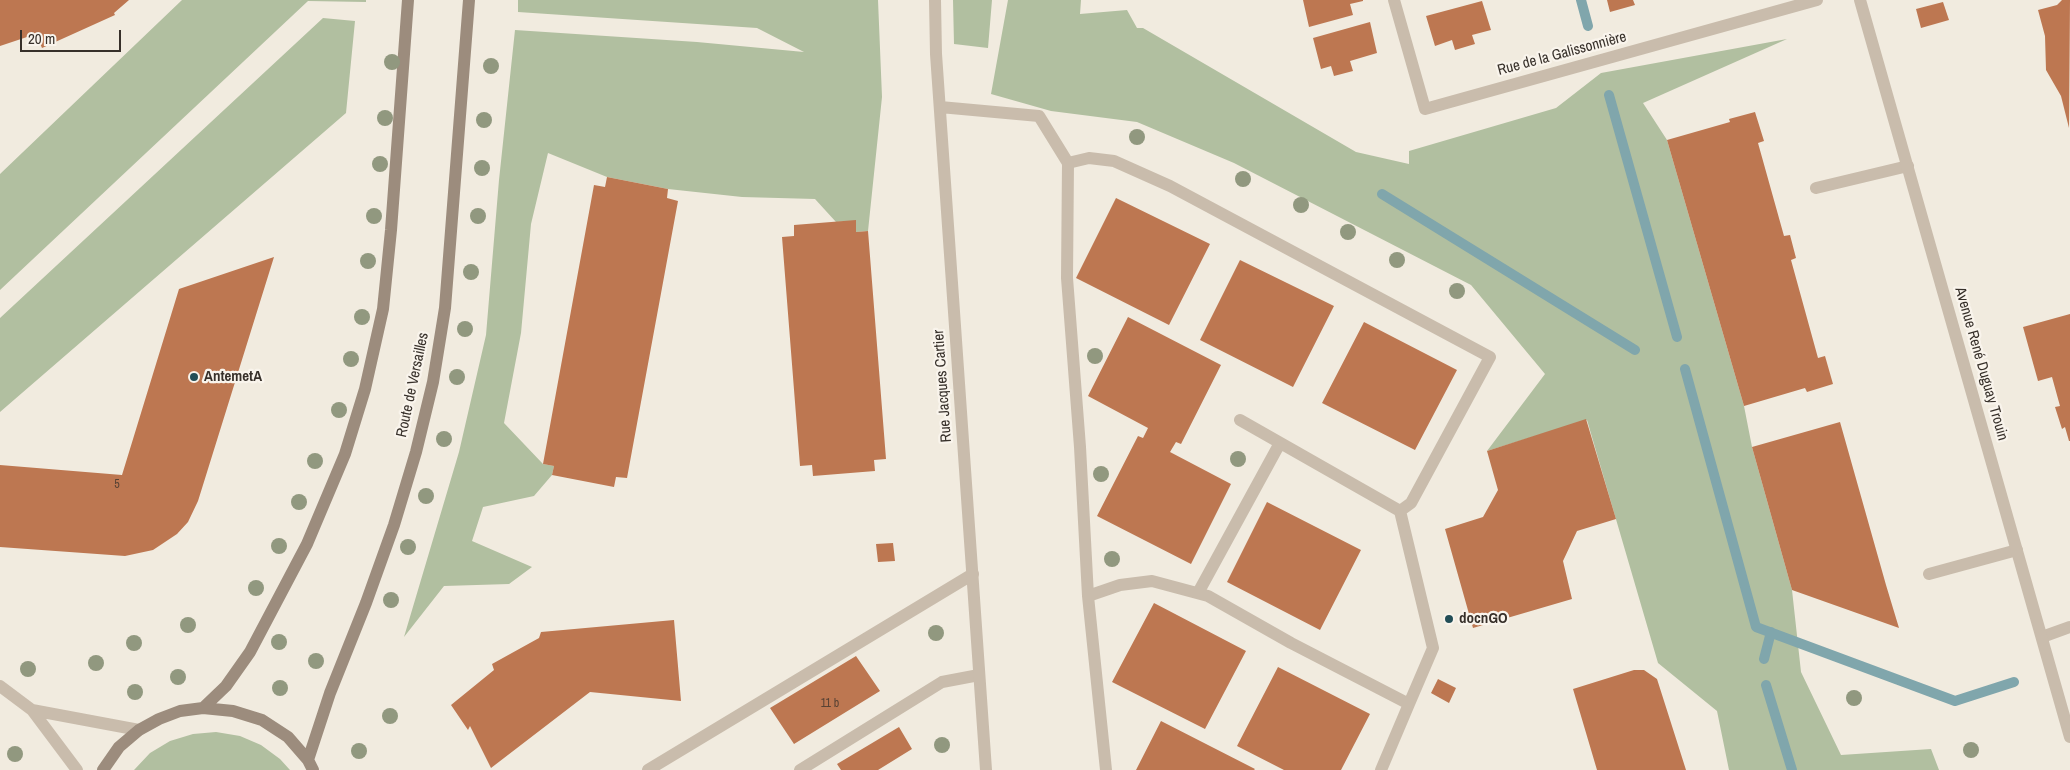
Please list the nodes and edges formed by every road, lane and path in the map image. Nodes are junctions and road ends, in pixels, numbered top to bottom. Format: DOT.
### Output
graph roads {
  1 [pos="408,0"];
  2 [pos="469,0"];
  3 [pos="935,0"];
  4 [pos="1394,0"];
  5 [pos="1817,0"];
  6 [pos="1860,0"];
  7 [pos="940,107"];
  8 [pos="1068,162"];
  9 [pos="1908,166"];
  10 [pos="1816,188"];
  11 [pos="1240,420"];
  12 [pos="1280,443"];
  13 [pos="1400,511"];
  14 [pos="2017,550"];
  15 [pos="972,574"];
  16 [pos="1929,574"];
  17 [pos="1198,593"];
  18 [pos="1088,596"];
  19 [pos="2070,627"];
  20 [pos="2042,637"];
  21 [pos="980,675"];
  22 [pos="0,686"];
  23 [pos="1409,704"];
  24 [pos="203,708"];
  25 [pos="32,710"];
  26 [pos="139,730"];
  27 [pos="2070,737"];
  28 [pos="311,765"];
  29 [pos="77,770"];
  30 [pos="103,770"];
  31 [pos="648,770"];
  32 [pos="800,770"];
  33 [pos="986,770"];
  34 [pos="1106,770"];
  35 [pos="1381,770"];
  1 -- 24 [label="main road"];
  2 -- 28 [label="main road, Route de Versailles"];
  3 -- 7 [label="street, Rue Jacques Cartier"];
  4 -- 5 [label="street, Rue de la Galissonnière"];
  6 -- 9 [label="street, Avenue René Duguay Trouin"];
  7 -- 8 [label="street"];
  7 -- 15 [label="street, Rue Jacques Cartier"];
  8 -- 13 [label="street"];
  8 -- 18 [label="street"];
  9 -- 10 [label="street"];
  9 -- 14 [label="street, Avenue René Duguay Trouin"];
  11 -- 12 [label="street"];
  12 -- 13 [label="street"];
  12 -- 17 [label="street"];
  13 -- 23 [label="street"];
  14 -- 16 [label="street"];
  14 -- 20 [label="street, Avenue René Duguay Trouin"];
  15 -- 21 [label="street, Rue Jacques Cartier"];
  15 -- 31 [label="street"];
  17 -- 18 [label="street"];
  17 -- 23 [label="street"];
  18 -- 34 [label="street"];
  19 -- 20 [label="street"];
  20 -- 27 [label="street, Avenue René Duguay Trouin"];
  21 -- 32 [label="street"];
  21 -- 33 [label="street, Rue Jacques Cartier"];
  22 -- 25 [label="street"];
  23 -- 35 [label="street"];
  24 -- 26 [label="main road"];
  24 -- 28 [label="main road"];
  25 -- 26 [label="street"];
  25 -- 29 [label="street"];
  26 -- 30 [label="main road"];
}
